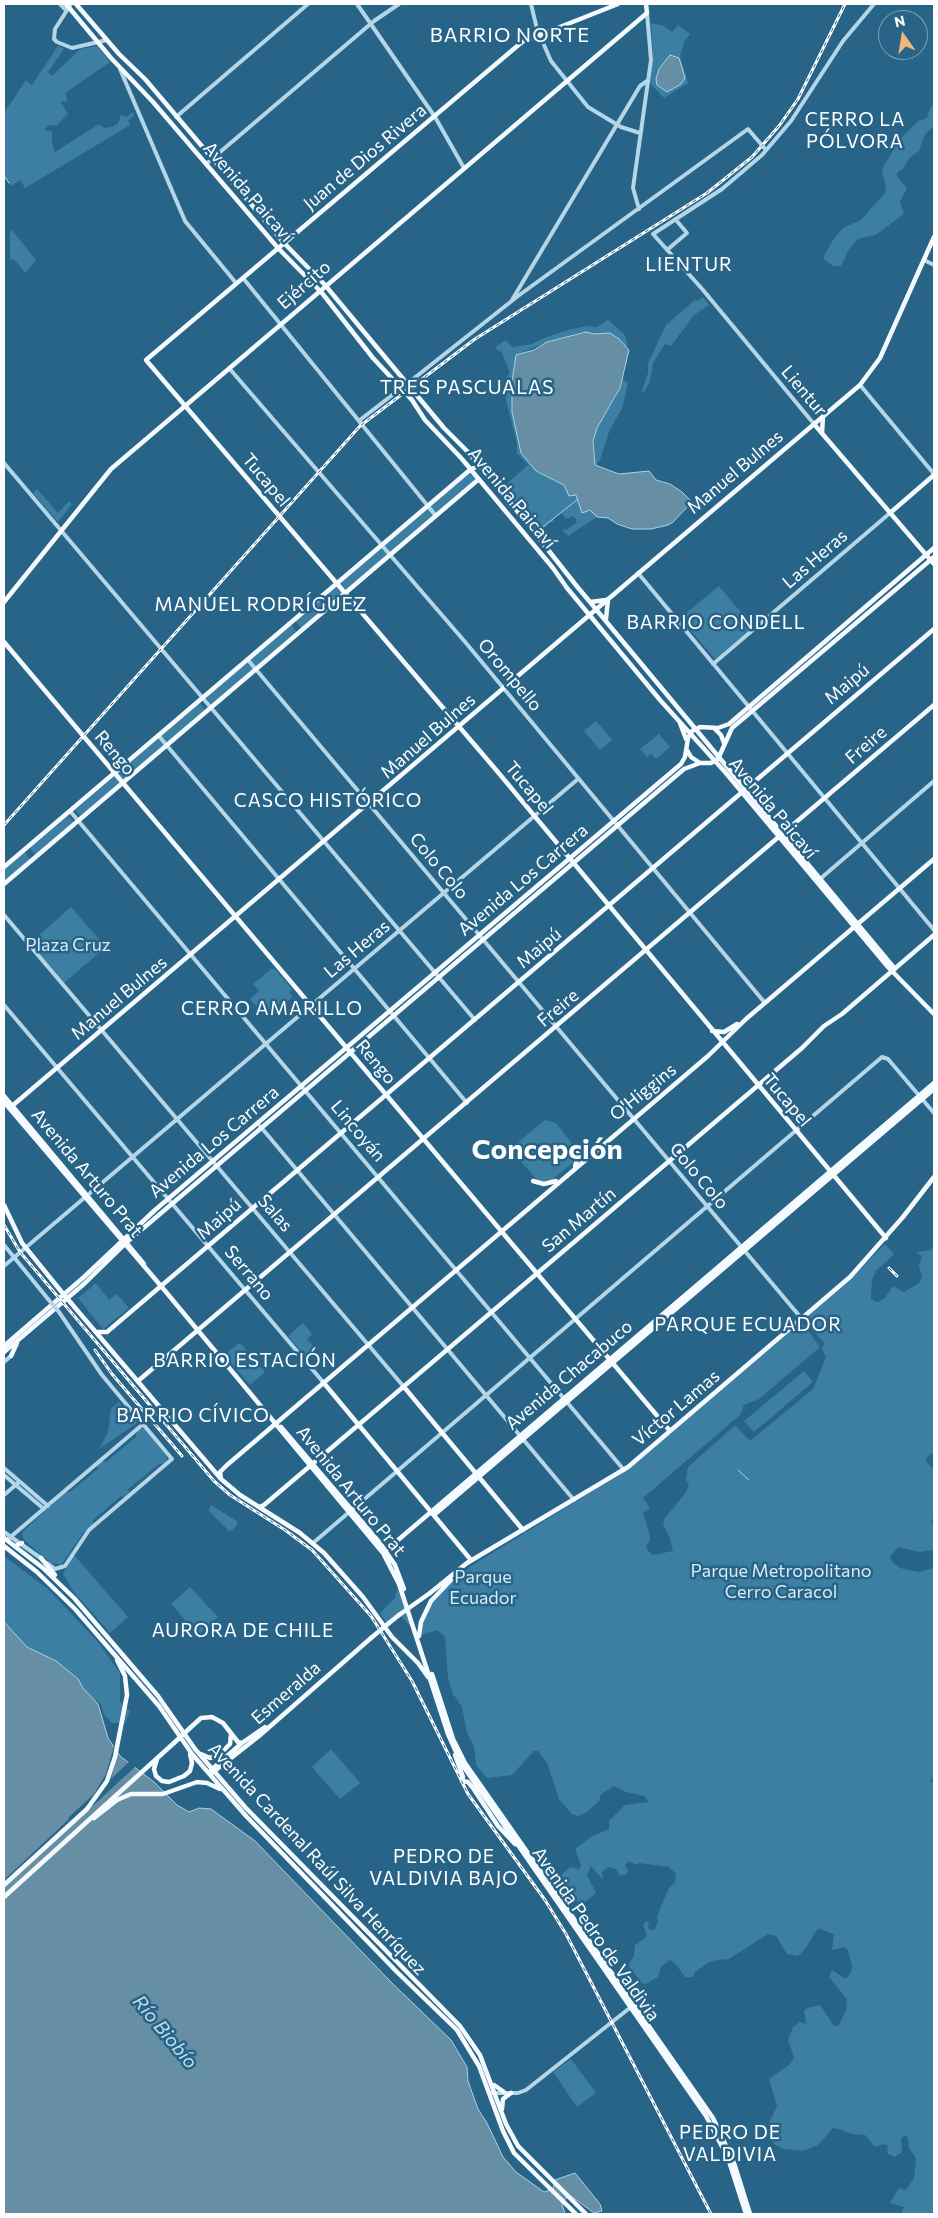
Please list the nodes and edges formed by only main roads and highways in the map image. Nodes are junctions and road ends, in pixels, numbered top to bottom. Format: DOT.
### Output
graph roads {
  1 [pos="76,4"];
  2 [pos="618,4"];
  3 [pos="646,4"];
  4 [pos="68,6"];
  5 [pos="934,237"];
  6 [pos="284,243"];
  7 [pos="278,248"];
  8 [pos="325,285"];
  9 [pos="320,290"];
  10 [pos="146,360"];
  11 [pos="185,406"];
  12 [pos="823,416"];
  13 [pos="814,424"];
  14 [pos="822,433"];
  15 [pos="479,466"];
  16 [pos="470,469"];
  17 [pos="934,475"];
  18 [pos="479,479"];
  19 [pos="890,513"];
  20 [pos="934,548"];
  21 [pos="926,555"];
  22 [pos="932,558"];
  23 [pos="934,564"];
  24 [pos="336,584"];
  25 [pos="345,593"];
  26 [pos="608,599"];
  27 [pos="4,602"];
  28 [pos="590,602"];
  29 [pos="596,609"];
  30 [pos="590,615"];
  31 [pos="606,620"];
  32 [pos="579,624"];
  33 [pos="599,626"];
  34 [pos="934,629"];
  35 [pos="4,642"];
  36 [pos="934,705"];
  37 [pos="673,714"];
  38 [pos="459,727"];
  39 [pos="711,727"];
  40 [pos="693,731"];
  41 [pos="724,744"];
  42 [pos="686,746"];
  43 [pos="717,759"];
  44 [pos="700,763"];
  45 [pos="114,773"];
  46 [pos="122,783"];
  47 [pos="744,791"];
  48 [pos="781,836"];
  49 [pos="570,859"];
  50 [pos="934,859"];
  51 [pos="573,863"];
  52 [pos="4,867"];
  53 [pos="4,884"];
  54 [pos="609,906"];
  55 [pos="236,917"];
  56 [pos="856,926"];
  57 [pos="934,935"];
  58 [pos="646,952"];
  59 [pos="893,970"];
  60 [pos="934,1014"];
  61 [pos="746,1019"];
  62 [pos="820,1030"];
  63 [pos="712,1031"];
  64 [pos="821,1037"];
  65 [pos="722,1043"];
  66 [pos="347,1048"];
  67 [pos="350,1053"];
  68 [pos="934,1083"];
  69 [pos="758,1086"];
  70 [pos="934,1089"];
  71 [pos="4,1096"];
  72 [pos="386,1096"];
  73 [pos="921,1097"];
  74 [pos="4,1102"];
  75 [pos="12,1106"];
  76 [pos="424,1140"];
  77 [pos="577,1146"];
  78 [pos="574,1168"];
  79 [pos="831,1173"];
  80 [pos="934,1177"];
  81 [pos="560,1180"];
  82 [pos="533,1181"];
  83 [pos="86,1197"];
  84 [pos="4,1205"];
  85 [pos="500,1231"];
  86 [pos="886,1238"];
  87 [pos="124,1242"];
  88 [pos="536,1274"];
  89 [pos="161,1286"];
  90 [pos="198,1331"];
  91 [pos="96,1332"];
  92 [pos="19,1339"];
  93 [pos="4,1346"];
  94 [pos="4,1352"];
  95 [pos="11,1356"];
  96 [pos="610,1361"];
  97 [pos="138,1381"];
  98 [pos="323,1382"];
  99 [pos="404,1387"];
  100 [pos="276,1423"];
  101 [pos="359,1424"];
  102 [pos="670,1431"];
  103 [pos="312,1465"];
  104 [pos="477,1475"];
  105 [pos="221,1479"];
  106 [pos="259,1507"];
  107 [pos="432,1513"];
  108 [pos="523,1530"];
  109 [pos="6,1540"];
  110 [pos="22,1543"];
  111 [pos="15,1546"];
  112 [pos="384,1552"];
  113 [pos="14,1553"];
  114 [pos="41,1558"];
  115 [pos="471,1560"];
  116 [pos="63,1587"];
  117 [pos="399,1615"];
  118 [pos="418,1637"];
  119 [pos="109,1648"];
  120 [pos="428,1664"];
  121 [pos="432,1684"];
  122 [pos="269,1725"];
  123 [pos="230,1732"];
  124 [pos="242,1743"];
  125 [pos="249,1743"];
  126 [pos="187,1748"];
  127 [pos="194,1749"];
  128 [pos="454,1749"];
  129 [pos="157,1757"];
  130 [pos="212,1771"];
  131 [pos="226,1793"];
  132 [pos="486,1801"];
  133 [pos="494,1821"];
  134 [pos="502,1831"];
  135 [pos="510,1831"];
  136 [pos="74,1833"];
  137 [pos="520,1848"];
  138 [pos="4,1885"];
  139 [pos="4,1897"];
  140 [pos="633,2002"];
  141 [pos="631,2007"];
  142 [pos="637,2008"];
  143 [pos="644,2022"];
  144 [pos="660,2049"];
  145 [pos="666,2049"];
  146 [pos="492,2082"];
  147 [pos="683,2082"];
  148 [pos="690,2082"];
  149 [pos="688,2088"];
  150 [pos="504,2092"];
  151 [pos="493,2093"];
  152 [pos="512,2093"];
  153 [pos="502,2113"];
  154 [pos="576,2214"];
  155 [pos="586,2214"];
  156 [pos="748,2214"];
  1 -- 6 [label="main road, Avenida Paicaví"];
  2 -- 6 [label="main road, Juan de Dios Rivera"];
  3 -- 8 [label="main road, Ejército"];
  4 -- 7 [label="main road, Avenida Paicaví"];
  5 -- 12 [label="main road, Manuel Bulnes"];
  6 -- 7 [label="main road, Juan de Dios Rivera"];
  6 -- 8 [label="main road, Avenida Paicaví"];
  7 -- 9 [label="main road, Avenida Paicaví"];
  7 -- 10 [label="main road, Juan de Dios Rivera"];
  8 -- 9 [label="main road, Ejército"];
  8 -- 15 [label="main road, Avenida Paicaví"];
  9 -- 11 [label="main road, Ejército"];
  9 -- 16 [label="main road, Avenida Paicaví"];
  10 -- 11 [label="main road, Tucapel"];
  11 -- 24 [label="main road, Tucapel"];
  11 -- 27 [label="main road, Ejército"];
  12 -- 13 [label="main road, Manuel Bulnes"];
  12 -- 14 [label="main road"];
  13 -- 14 [label="main road, Lientur"];
  13 -- 26 [label="main road, Manuel Bulnes"];
  14 -- 19 [label="main road, Lientur"];
  15 -- 16 [label="main road"];
  15 -- 28 [label="main road, Avenida Paicaví"];
  16 -- 18 [label="main road, Avenida Paicaví"];
  16 -- 24 [label="main road"];
  17 -- 19 [label="main road, Las Heras"];
  18 -- 25 [label="main road"];
  18 -- 30 [label="main road, Avenida Paicaví"];
  19 -- 21 [label="main road, Lientur"];
  20 -- 21 [label="main road"];
  21 -- 22 [label="main road, Lientur"];
  21 -- 39 [label="main road"];
  22 -- 23 [label="main road, Lientur"];
  22 -- 41 [label="main road"];
  24 -- 25 [label="main road, Tucapel"];
  24 -- 45 [label="main road"];
  25 -- 38 [label="main road, Tucapel"];
  25 -- 46 [label="main road"];
  26 -- 28 [label="main road"];
  26 -- 29 [label="main road, Manuel Bulnes"];
  26 -- 31 [label="main road"];
  28 -- 29 [label="main road, Avenida Paicaví"];
  29 -- 30 [label="main road, Manuel Bulnes"];
  29 -- 31 [label="main road, Avenida Paicaví"];
  30 -- 32 [label="main road, Manuel Bulnes"];
  30 -- 33 [label="main road, Avenida Paicaví"];
  31 -- 40 [label="main road, Avenida Paicaví"];
  32 -- 33 [label="main road"];
  32 -- 38 [label="main road, Manuel Bulnes"];
  33 -- 37 [label="main road, Avenida Paicaví"];
  34 -- 47 [label="main road, Maipú"];
  35 -- 45 [label="main road, Rengo"];
  36 -- 48 [label="main road, Freire"];
  37 -- 40 [label="main road, Avenida Paicaví"];
  37 -- 42 [label="main road"];
  38 -- 49 [label="main road, Tucapel"];
  38 -- 55 [label="main road, Manuel Bulnes"];
  39 -- 40 [label="main road"];
  39 -- 41 [label="main road"];
  40 -- 42 [label="main road, Avenida Los Carrera"];
  40 -- 43 [label="main road, Avenida Paicaví"];
  41 -- 43 [label="main road"];
  42 -- 44 [label="main road"];
  42 -- 49 [label="main road, Avenida Los Carrera"];
  43 -- 44 [label="main road, Avenida Los Carrera"];
  43 -- 47 [label="main road, Avenida Paicaví"];
  44 -- 51 [label="main road, Avenida Los Carrera"];
  45 -- 46 [label="main road, Rengo"];
  45 -- 52 [label="main road"];
  46 -- 53 [label="main road"];
  46 -- 55 [label="main road, Rengo"];
  47 -- 48 [label="main road, Avenida Paicaví"];
  47 -- 54 [label="main road, Maipú"];
  48 -- 56 [label="main road, Avenida Paicaví"];
  48 -- 56 [label="main road, Avenida Paicaví"];
  48 -- 58 [label="main road, Freire"];
  49 -- 51 [label="main road, Tucapel"];
  49 -- 66 [label="main road, Avenida Los Carrera"];
  50 -- 56 [label="main road, O'Higgins"];
  51 -- 54 [label="main road, Tucapel"];
  51 -- 67 [label="main road, Avenida Los Carrera"];
  54 -- 58 [label="main road, Tucapel"];
  54 -- 72 [label="main road, Maipú"];
  55 -- 66 [label="main road, Rengo"];
  55 -- 75 [label="main road, Manuel Bulnes"];
  56 -- 59 [label="main road, Avenida Paicaví"];
  56 -- 61 [label="main road, O'Higgins"];
  57 -- 59 [label="main road, San Martín"];
  58 -- 63 [label="main road, Tucapel"];
  58 -- 76 [label="main road, Freire"];
  59 -- 60 [label="main road, Avenida Paicaví"];
  59 -- 62 [label="main road, San Martín"];
  61 -- 63 [label="main road"];
  61 -- 65 [label="main road, O'Higgins"];
  62 -- 64 [label="main road"];
  62 -- 69 [label="main road, San Martín"];
  63 -- 65 [label="main road, Tucapel"];
  65 -- 69 [label="main road, Tucapel"];
  65 -- 78 [label="main road, O'Higgins"];
  66 -- 67 [label="main road, Rengo"];
  66 -- 87 [label="main road, Avenida Los Carrera"];
  67 -- 72 [label="main road, Rengo"];
  67 -- 87 [label="main road, Avenida Los Carrera"];
  68 -- 73 [label="main road, Avenida Chacabuco"];
  69 -- 79 [label="main road, Tucapel"];
  69 -- 88 [label="main road, San Martín"];
  70 -- 73 [label="main road, Avenida Chacabuco"];
  71 -- 75 [label="main road, Avenida Arturo Prat"];
  72 -- 76 [label="main road, Rengo"];
  72 -- 89 [label="main road, Maipú"];
  73 -- 79 [label="main road, Avenida Chacabuco"];
  74 -- 83 [label="main road, Avenida Arturo Prat"];
  75 -- 83 [label="main road, Avenida Arturo Prat"];
  76 -- 85 [label="main road, Rengo"];
  76 -- 90 [label="main road, Freire"];
  77 -- 78 [label="main road"];
  78 -- 81 [label="main road, O'Higgins"];
  79 -- 86 [label="main road, Tucapel"];
  79 -- 96 [label="main road, Avenida Chacabuco"];
  80 -- 86 [label="main road, Víctor Lamas"];
  81 -- 82 [label="main road"];
  81 -- 85 [label="main road, O'Higgins"];
  83 -- 87 [label="main road, Avenida Arturo Prat"];
  84 -- 91 [label="main road, bridge"];
  85 -- 88 [label="main road, Rengo"];
  85 -- 98 [label="main road, O'Higgins"];
  86 -- 102 [label="main road, Víctor Lamas"];
  87 -- 89 [label="main road, Avenida Arturo Prat"];
  87 -- 92 [label="main road"];
  87 -- 93 [label="main road"];
  88 -- 96 [label="main road, Rengo"];
  88 -- 99 [label="main road, San Martín"];
  89 -- 90 [label="main road, Avenida Arturo Prat"];
  89 -- 91 [label="main road, Maipú"];
  90 -- 97 [label="main road, Freire"];
  90 -- 100 [label="main road, Avenida Arturo Prat"];
  91 -- 97 [label="main road"];
  92 -- 94 [label="main road"];
  92 -- 95 [label="main road"];
  96 -- 102 [label="main road, Rengo"];
  96 -- 104 [label="main road, Avenida Chacabuco"];
  97 -- 105 [label="main road"];
  98 -- 100 [label="main road, O'Higgins"];
  98 -- 101 [label="main road, Serrano"];
  99 -- 101 [label="main road, San Martín"];
  99 -- 104 [label="main road, Salas"];
  100 -- 103 [label="main road, Avenida Arturo Prat"];
  100 -- 105 [label="main road, O'Higgins"];
  101 -- 103 [label="main road, San Martín"];
  101 -- 107 [label="main road, Serrano"];
  102 -- 108 [label="main road, Víctor Lamas"];
  103 -- 106 [label="main road, San Martín"];
  103 -- 112 [label="main road, Avenida Arturo Prat"];
  104 -- 107 [label="main road, Avenida Chacabuco"];
  104 -- 108 [label="main road, Salas"];
  105 -- 106 [label="main road"];
  106 -- 121 [label="main road"];
  107 -- 112 [label="main road, Avenida Chacabuco"];
  107 -- 115 [label="main road, Serrano"];
  108 -- 115 [label="main road, Víctor Lamas"];
  109 -- 111 [label="main road, Avenida Cardenal Raúl Silva Henríquez"];
  109 -- 113 [label="main road, Avenida Cardenal Raúl Silva Henríquez"];
  110 -- 111 [label="main road"];
  111 -- 113 [label="main road"];
  111 -- 116 [label="main road, Avenida Cardenal Raúl Silva Henríquez"];
  112 -- 118 [label="main road, Avenida Arturo Prat"];
  113 -- 119 [label="main road, Avenida Cardenal Raúl Silva Henríquez"];
  114 -- 116 [label="main road"];
  115 -- 117 [label="main road, Víctor Lamas, bridge"];
  115 -- 118 [label="main road"];
  116 -- 127 [label="main road, Avenida Cardenal Raúl Silva Henríquez"];
  117 -- 122 [label="main road, Esmeralda, bridge"];
  118 -- 120 [label="main road, Avenida Arturo Prat"];
  118 -- 121 [label="main road, Avenida Pedro de Valdivia"];
  119 -- 126 [label="main road, Avenida Cardenal Raúl Silva Henríquez"];
  119 -- 138 [label="main road"];
  120 -- 135 [label="main road, Avenida Pedro de Valdivia"];
  121 -- 128 [label="main road, Avenida Pedro de Valdivia"];
  122 -- 124 [label="main road"];
  122 -- 125 [label="main road, Esmeralda"];
  123 -- 124 [label="main road"];
  123 -- 127 [label="main road"];
  123 -- 129 [label="main road, bridge"];
  124 -- 125 [label="main road"];
  124 -- 130 [label="main road"];
  125 -- 130 [label="main road, Esmeralda"];
  126 -- 129 [label="main road"];
  126 -- 130 [label="main road, Avenida Cardenal Raúl Silva Henríquez"];
  127 -- 130 [label="main road, Avenida Cardenal Raúl Silva Henríquez"];
  128 -- 132 [label="main road, Avenida Pedro de Valdivia"];
  128 -- 133 [label="main road"];
  129 -- 136 [label="main road"];
  130 -- 131 [label="main road, Avenida Cardenal Raúl Silva Henríquez"];
  130 -- 146 [label="main road, Avenida Cardenal Raúl Silva Henríquez"];
  131 -- 136 [label="main road"];
  131 -- 151 [label="main road, Avenida Cardenal Raúl Silva Henríquez"];
  132 -- 133 [label="main road"];
  132 -- 135 [label="main road, Avenida Pedro de Valdivia"];
  133 -- 134 [label="main road"];
  134 -- 135 [label="main road"];
  134 -- 137 [label="main road"];
  135 -- 137 [label="main road, Avenida Pedro de Valdivia"];
  135 -- 140 [label="main road, Avenida Pedro de Valdivia"];
  136 -- 139 [label="main road"];
  137 -- 141 [label="main road, Avenida Pedro de Valdivia"];
  140 -- 141 [label="main road"];
  140 -- 142 [label="main road, Avenida Pedro de Valdivia"];
  141 -- 142 [label="main road"];
  141 -- 143 [label="main road, Avenida Pedro de Valdivia"];
  142 -- 143 [label="main road, Avenida Pedro de Valdivia"];
  143 -- 144 [label="main road, Avenida Pedro de Valdivia"];
  143 -- 145 [label="main road, Avenida Pedro de Valdivia"];
  144 -- 145 [label="main road"];
  144 -- 147 [label="main road, Avenida Pedro de Valdivia"];
  145 -- 148 [label="main road, Avenida Pedro de Valdivia"];
  146 -- 150 [label="main road"];
  146 -- 151 [label="main road, Avenida Cardenal Raúl Silva Henríquez"];
  147 -- 148 [label="main road"];
  147 -- 149 [label="main road, Avenida Pedro de Valdivia"];
  148 -- 149 [label="main road"];
  148 -- 156 [label="main road, Avenida Pedro de Valdivia"];
  149 -- 156 [label="main road, Avenida Pedro de Valdivia"];
  151 -- 153 [label="main road, Avenida Cardenal Raúl Silva Henríquez"];
  151 -- 154 [label="main road, Avenida Cardenal Raúl Silva Henríquez"];
  152 -- 153 [label="main road"];
  153 -- 155 [label="main road, Avenida Cardenal Raúl Silva Henríquez"];
}
